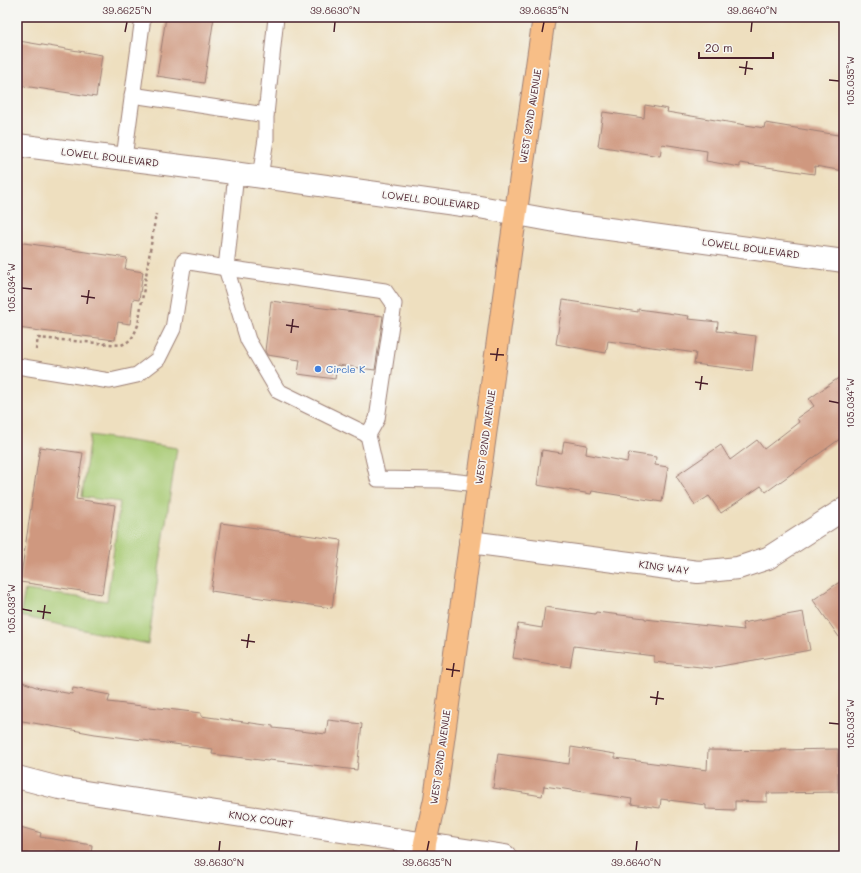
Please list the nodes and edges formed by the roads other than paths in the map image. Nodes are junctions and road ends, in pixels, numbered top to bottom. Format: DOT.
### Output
graph roads {
  1 [pos="143,17"];
  2 [pos="276,17"];
  3 [pos="544,17"];
  4 [pos="132,95"];
  5 [pos="266,115"];
  6 [pos="17,145"];
  7 [pos="124,158"];
  8 [pos="236,174"];
  9 [pos="260,177"];
  10 [pos="516,213"];
  11 [pos="844,261"];
  12 [pos="226,268"];
  13 [pos="17,366"];
  14 [pos="368,435"];
  15 [pos="478,484"];
  16 [pos="844,509"];
  17 [pos="470,542"];
  18 [pos="17,777"];
  19 [pos="425,850"];
  20 [pos="505,856"];
  1 -- 4 [label="lane"];
  2 -- 5 [label="lane"];
  3 -- 10 [label="main road, WEST 92ND AVENUE"];
  4 -- 5 [label="lane"];
  4 -- 7 [label="lane"];
  5 -- 9 [label="lane"];
  6 -- 7 [label="street, LOWELL BOULEVARD"];
  7 -- 8 [label="street, LOWELL BOULEVARD"];
  8 -- 9 [label="street, LOWELL BOULEVARD"];
  8 -- 12 [label="lane"];
  9 -- 10 [label="street, LOWELL BOULEVARD"];
  10 -- 11 [label="street, LOWELL BOULEVARD"];
  10 -- 15 [label="main road, WEST 92ND AVENUE"];
  12 -- 13 [label="lane"];
  12 -- 14 [label="lane"];
  12 -- 14 [label="lane"];
  14 -- 15 [label="lane"];
  15 -- 17 [label="main road, WEST 92ND AVENUE"];
  16 -- 17 [label="street, KING WAY"];
  17 -- 19 [label="main road, WEST 92ND AVENUE"];
  18 -- 19 [label="street, KNOX COURT"];
  19 -- 20 [label="street, KNOX COURT"];
}
